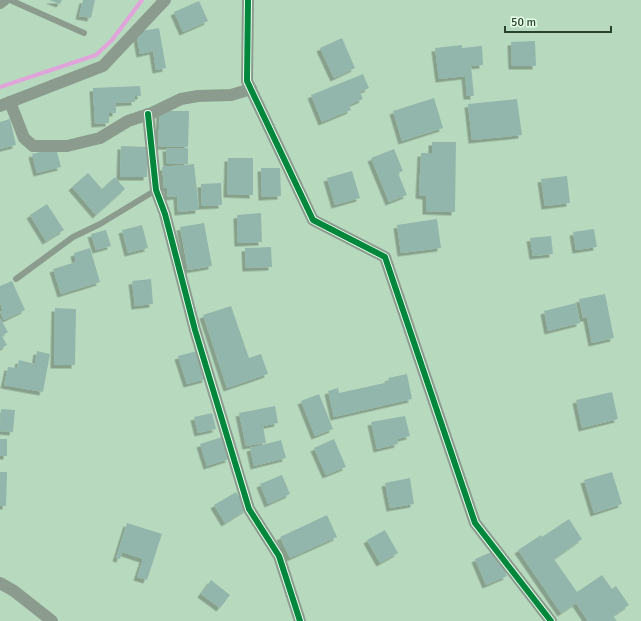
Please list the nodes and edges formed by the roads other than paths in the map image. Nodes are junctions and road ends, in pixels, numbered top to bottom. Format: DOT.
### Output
graph roads {
  1 [pos="4,0"];
  2 [pos="10,0"];
  3 [pos="164,0"];
  4 [pos="248,0"];
  5 [pos="0,3"];
  6 [pos="84,33"];
  7 [pos="251,89"];
  8 [pos="5,104"];
  9 [pos="148,114"];
  10 [pos="156,190"];
  11 [pos="16,279"];
  12 [pos="0,583"];
  13 [pos="52,621"];
  14 [pos="300,621"];
  15 [pos="551,621"];
  1 -- 5 [label="street"];
  2 -- 6 [label="lane"];
  3 -- 8 [label="street"];
  4 -- 7 [label="street"];
  7 -- 9 [label="street"];
  7 -- 15 [label="street"];
  8 -- 9 [label="street"];
  9 -- 10 [label="street"];
  10 -- 11 [label="lane"];
  10 -- 14 [label="street"];
  12 -- 13 [label="street"];
}
